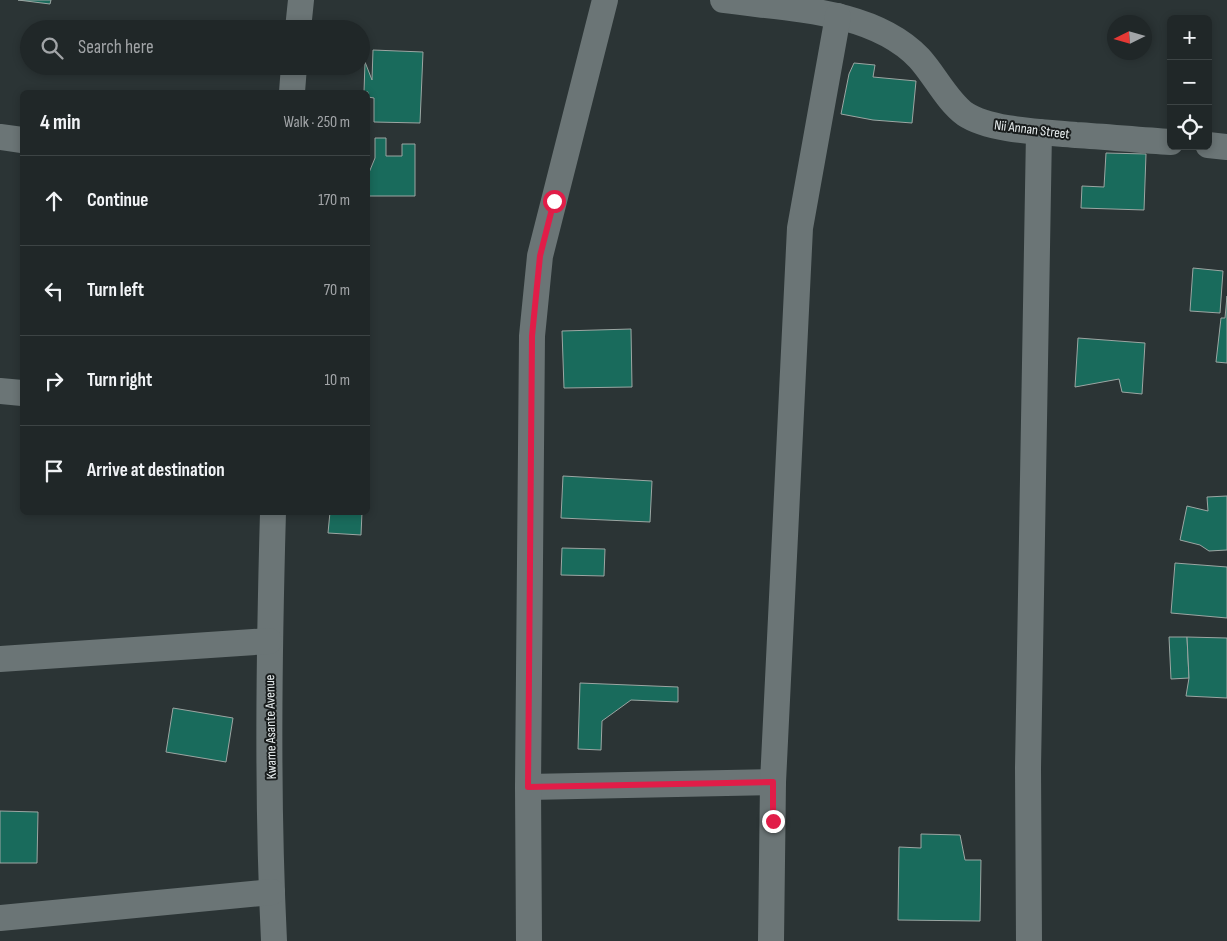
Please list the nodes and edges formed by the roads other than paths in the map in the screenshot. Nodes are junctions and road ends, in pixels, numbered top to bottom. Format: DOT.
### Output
graph roads {
  1 [pos="301,0"];
  2 [pos="605,0"];
  3 [pos="724,0"];
  4 [pos="838,16"];
  5 [pos="299,20"];
  6 [pos="293,75"];
  7 [pos="292,90"];
  8 [pos="1039,132"];
  9 [pos="0,137"];
  10 [pos="20,140"];
  11 [pos="1167,142"];
  12 [pos="1212,145"];
  13 [pos="1227,147"];
  14 [pos="0,390"];
  15 [pos="20,393"];
  16 [pos="273,515"];
  17 [pos="269,641"];
  18 [pos="0,659"];
  19 [pos="773,782"];
  20 [pos="528,787"];
  21 [pos="272,892"];
  22 [pos="0,918"];
  23 [pos="274,941"];
  24 [pos="529,941"];
  25 [pos="771,941"];
  26 [pos="1029,941"];
  1 -- 5 [label="street"];
  2 -- 20 [label="street"];
  3 -- 4 [label="street, Nii Annan Street"];
  4 -- 8 [label="street, Nii Annan Street"];
  4 -- 19 [label="street"];
  6 -- 7 [label="street"];
  8 -- 11 [label="street, Nii Annan Street"];
  8 -- 26 [label="street"];
  9 -- 10 [label="street"];
  12 -- 13 [label="street"];
  14 -- 15 [label="street"];
  16 -- 17 [label="street, Kwame Asante Avenue"];
  17 -- 18 [label="street"];
  17 -- 21 [label="street, Kwame Asante Avenue"];
  19 -- 20 [label="street"];
  19 -- 25 [label="street"];
  20 -- 24 [label="street"];
  21 -- 22 [label="street"];
  21 -- 23 [label="street, Kwame Asante Avenue"];
}
